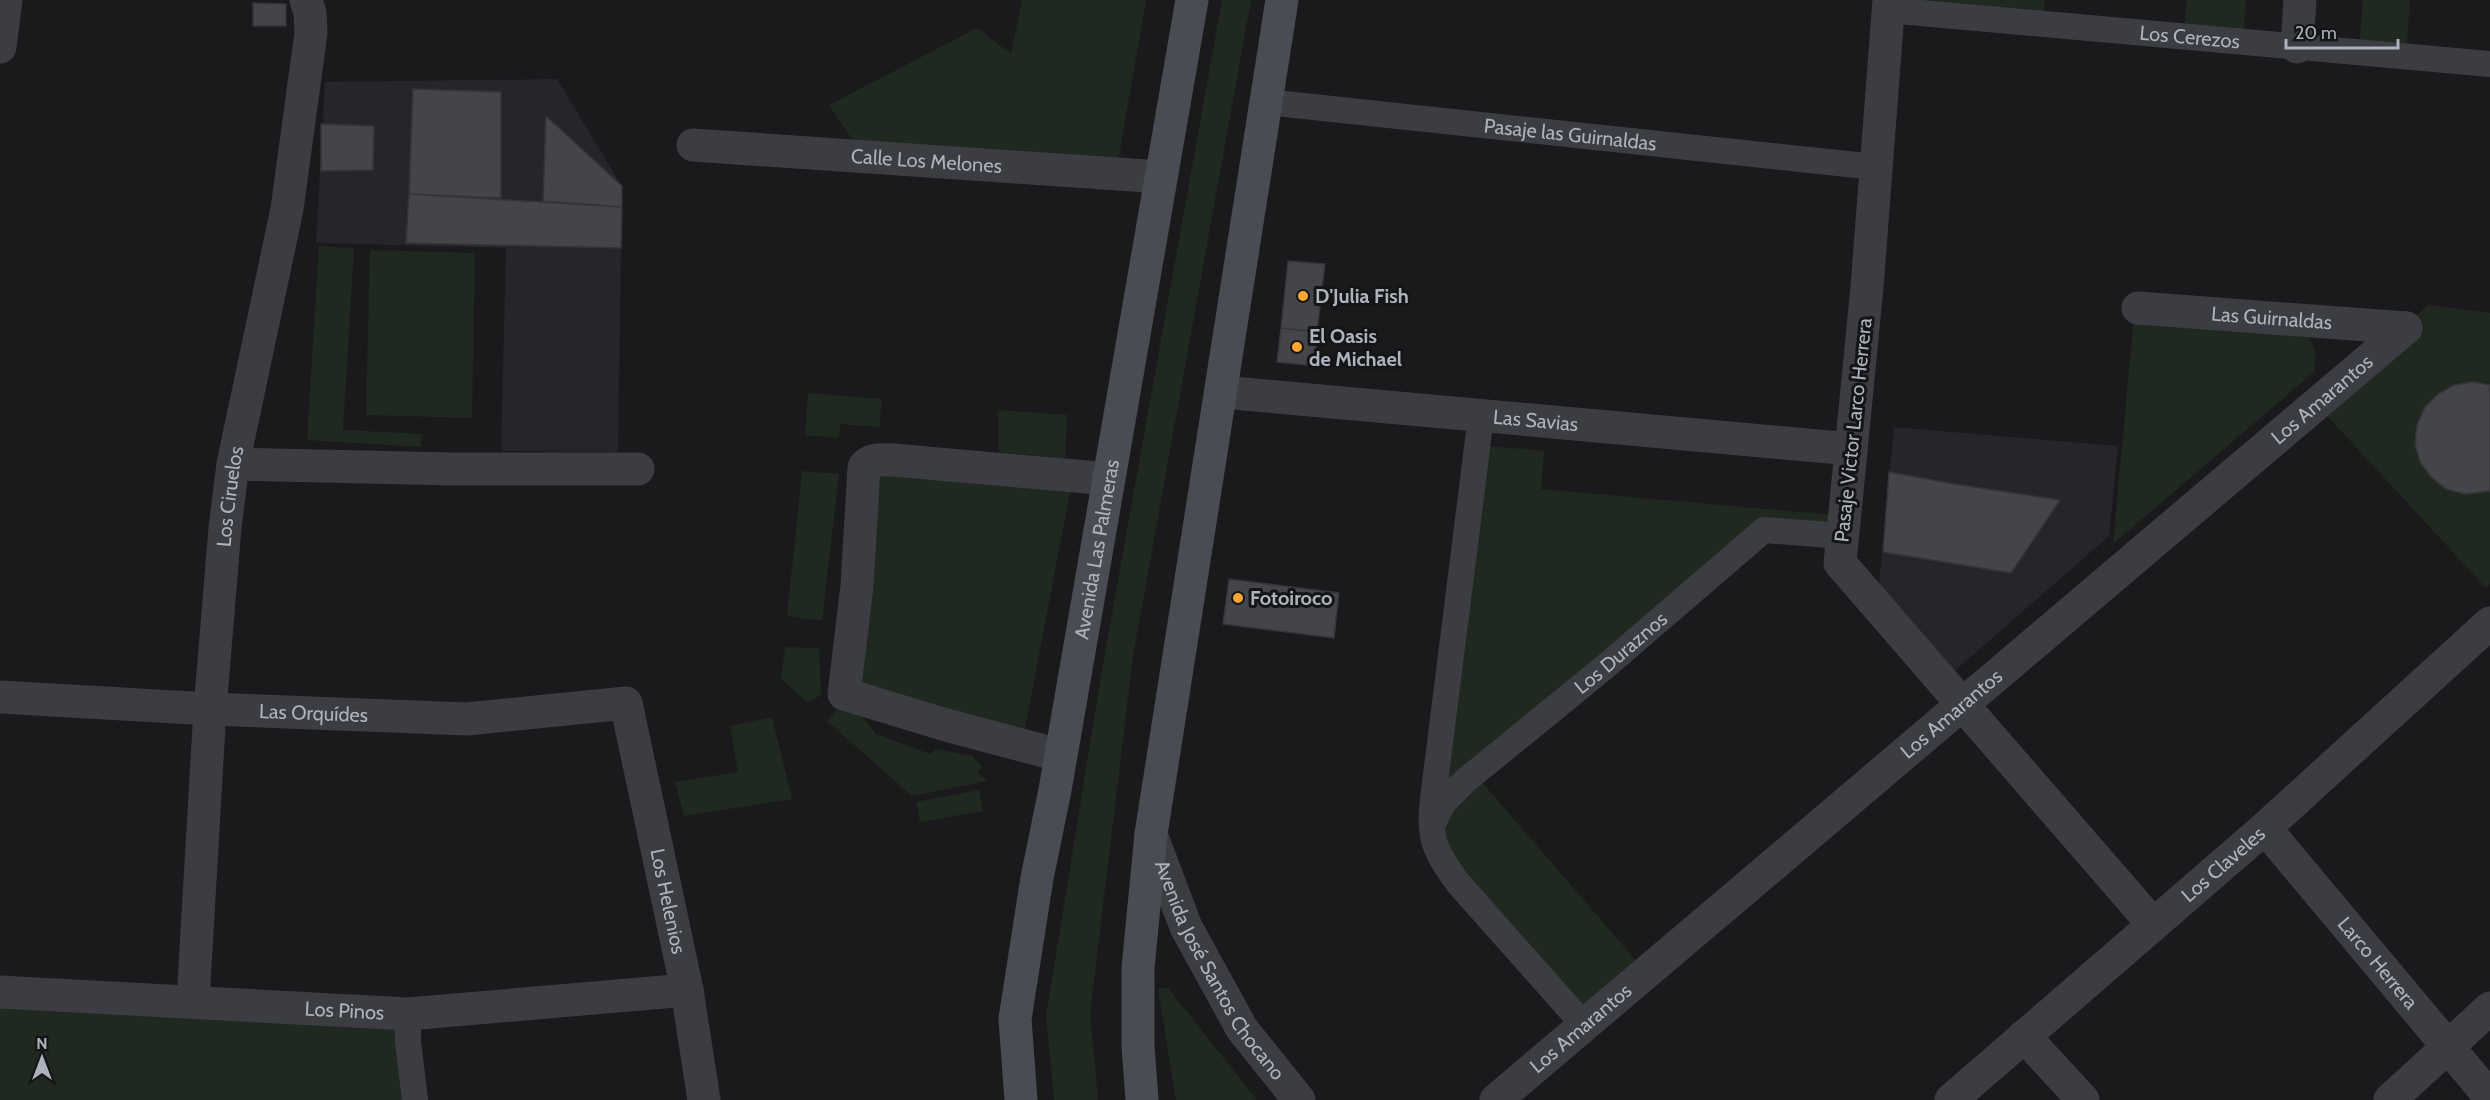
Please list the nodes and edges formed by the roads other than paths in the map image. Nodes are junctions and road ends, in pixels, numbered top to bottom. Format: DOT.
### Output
graph roads {
  1 [pos="6,0"];
  2 [pos="306,0"];
  3 [pos="1192,0"];
  4 [pos="1282,0"];
  5 [pos="2300,0"];
  6 [pos="1888,5"];
  7 [pos="2297,46"];
  8 [pos="0,47"];
  9 [pos="2490,64"];
  10 [pos="1266,102"];
  11 [pos="693,145"];
  12 [pos="1875,167"];
  13 [pos="1161,177"];
  14 [pos="2138,308"];
  15 [pos="2406,328"];
  16 [pos="1222,392"];
  17 [pos="1481,416"];
  18 [pos="1851,449"];
  19 [pos="233,464"];
  20 [pos="638,469"];
  21 [pos="1109,479"];
  22 [pos="1842,536"];
  23 [pos="2490,622"];
  24 [pos="0,697"];
  25 [pos="626,703"];
  26 [pos="1962,704"];
  27 [pos="210,709"];
  28 [pos="1059,755"];
  29 [pos="2265,828"];
  30 [pos="1431,833"];
  31 [pos="1151,834"];
  32 [pos="2152,923"];
  33 [pos="687,990"];
  34 [pos="0,992"];
  35 [pos="193,1001"];
  36 [pos="2490,1008"];
  37 [pos="408,1014"];
  38 [pos="1584,1026"];
  39 [pos="2024,1036"];
  40 [pos="2448,1047"];
  41 [pos="2490,1097"];
  42 [pos="415,1100"];
  43 [pos="704,1100"];
  44 [pos="1021,1100"];
  45 [pos="1142,1100"];
  46 [pos="1299,1100"];
  47 [pos="1496,1100"];
  48 [pos="1951,1100"];
  49 [pos="2083,1100"];
  50 [pos="2390,1100"];
  1 -- 8 [label="street"];
  2 -- 19 [label="street, Los Ciruelos"];
  3 -- 13 [label="main road, Avenida Las Palmeras"];
  4 -- 10 [label="main road"];
  5 -- 7 [label="street"];
  6 -- 7 [label="street, Los Cerezos"];
  6 -- 12 [label="street, Pasaje Victor Larco Herrera"];
  7 -- 9 [label="street, Los Cerezos"];
  10 -- 12 [label="street, Pasaje las Guirnaldas"];
  10 -- 16 [label="main road"];
  11 -- 13 [label="street, Calle Los Melones"];
  12 -- 18 [label="street, Pasaje Victor Larco Herrera"];
  13 -- 21 [label="main road, Avenida Las Palmeras"];
  14 -- 15 [label="street, Las Guirnaldas"];
  15 -- 26 [label="street, Los Amarantos"];
  16 -- 17 [label="street, Las Savias"];
  16 -- 31 [label="main road"];
  17 -- 18 [label="street, Las Savias"];
  17 -- 30 [label="street"];
  18 -- 22 [label="street, Pasaje Victor Larco Herrera"];
  19 -- 20 [label="street"];
  19 -- 27 [label="street, Los Ciruelos"];
  21 -- 28 [label="main road, Avenida Las Palmeras"];
  21 -- 28 [label="street"];
  22 -- 26 [label="street, Pasaje Victor Larco Herrera"];
  22 -- 30 [label="street, Los Duraznos"];
  23 -- 29 [label="street, Los Claveles"];
  24 -- 27 [label="street, Las Orquídes"];
  25 -- 27 [label="street, Las Orquídes"];
  25 -- 33 [label="street, Los Helenios"];
  26 -- 32 [label="street, Pasaje Victor Larco Herrera"];
  26 -- 38 [label="street, Los Amarantos"];
  27 -- 35 [label="street, Los Ciruelos"];
  28 -- 44 [label="main road, Avenida Las Palmeras"];
  29 -- 32 [label="street, Los Claveles"];
  29 -- 40 [label="street, Larco Herrera"];
  30 -- 38 [label="street"];
  31 -- 45 [label="main road"];
  31 -- 46 [label="street, Avenida José Santos Chocano"];
  32 -- 39 [label="street, Los Claveles"];
  33 -- 37 [label="street, Los Pinos"];
  33 -- 43 [label="street, Los Helenios"];
  34 -- 35 [label="street, Los Pinos"];
  35 -- 37 [label="street, Los Pinos"];
  36 -- 40 [label="street"];
  37 -- 42 [label="street"];
  38 -- 47 [label="street, Los Amarantos"];
  39 -- 48 [label="street, Los Claveles"];
  39 -- 49 [label="street"];
  40 -- 41 [label="street, Larco Herrera"];
  40 -- 50 [label="street"];
}
